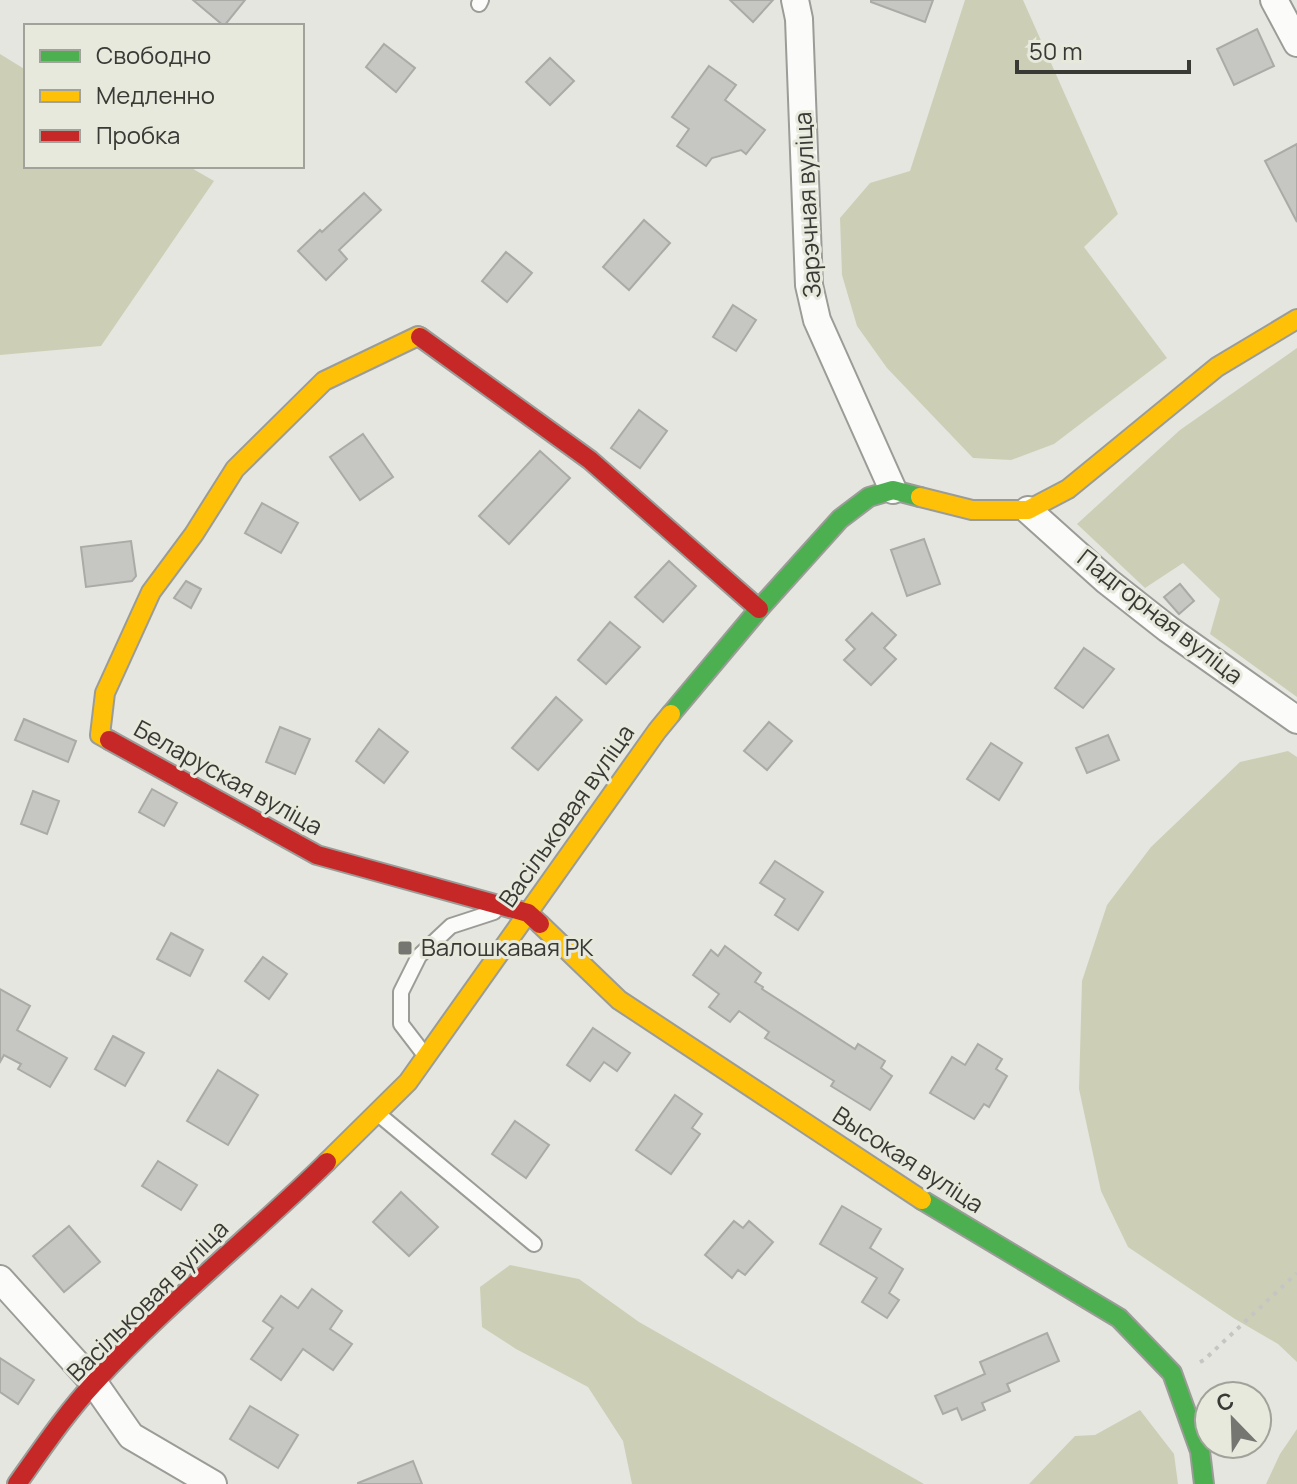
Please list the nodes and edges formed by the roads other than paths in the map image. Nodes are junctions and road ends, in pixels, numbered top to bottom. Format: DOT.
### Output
graph roads {
  1 [pos="795,0"];
  2 [pos="1274,0"];
  3 [pos="1297,43"];
  4 [pos="1297,319"];
  5 [pos="905,493"];
  6 [pos="1028,510"];
  7 [pos="759,609"];
  8 [pos="1297,720"];
  9 [pos="510,908"];
  10 [pos="528,913"];
  11 [pos="426,1057"];
  12 [pos="377,1113"];
  13 [pos="534,1244"];
  14 [pos="0,1279"];
  15 [pos="94,1383"];
  16 [pos="17,1484"];
  17 [pos="213,1484"];
  18 [pos="1204,1484"];
  1 -- 5 [label="street, Зарэчная вуліца"];
  2 -- 3 [label="street"];
  4 -- 6 [label="street"];
  5 -- 6 [label="street"];
  5 -- 7 [label="street, Васільковая вуліца"];
  6 -- 8 [label="street, Падгорная вуліца"];
  7 -- 9 [label="street, Беларуская вуліца"];
  7 -- 10 [label="street, Васільковая вуліца"];
  9 -- 10 [label="street, Беларуская вуліца"];
  9 -- 11 [label="lane"];
  10 -- 11 [label="street, Васільковая вуліца"];
  10 -- 18 [label="street, Высокая вуліца"];
  11 -- 12 [label="street, Васільковая вуліца"];
  12 -- 13 [label="lane"];
  12 -- 15 [label="street, Васільковая вуліца"];
  14 -- 15 [label="street"];
  15 -- 16 [label="street, Васільковая вуліца"];
  15 -- 17 [label="street"];
}
